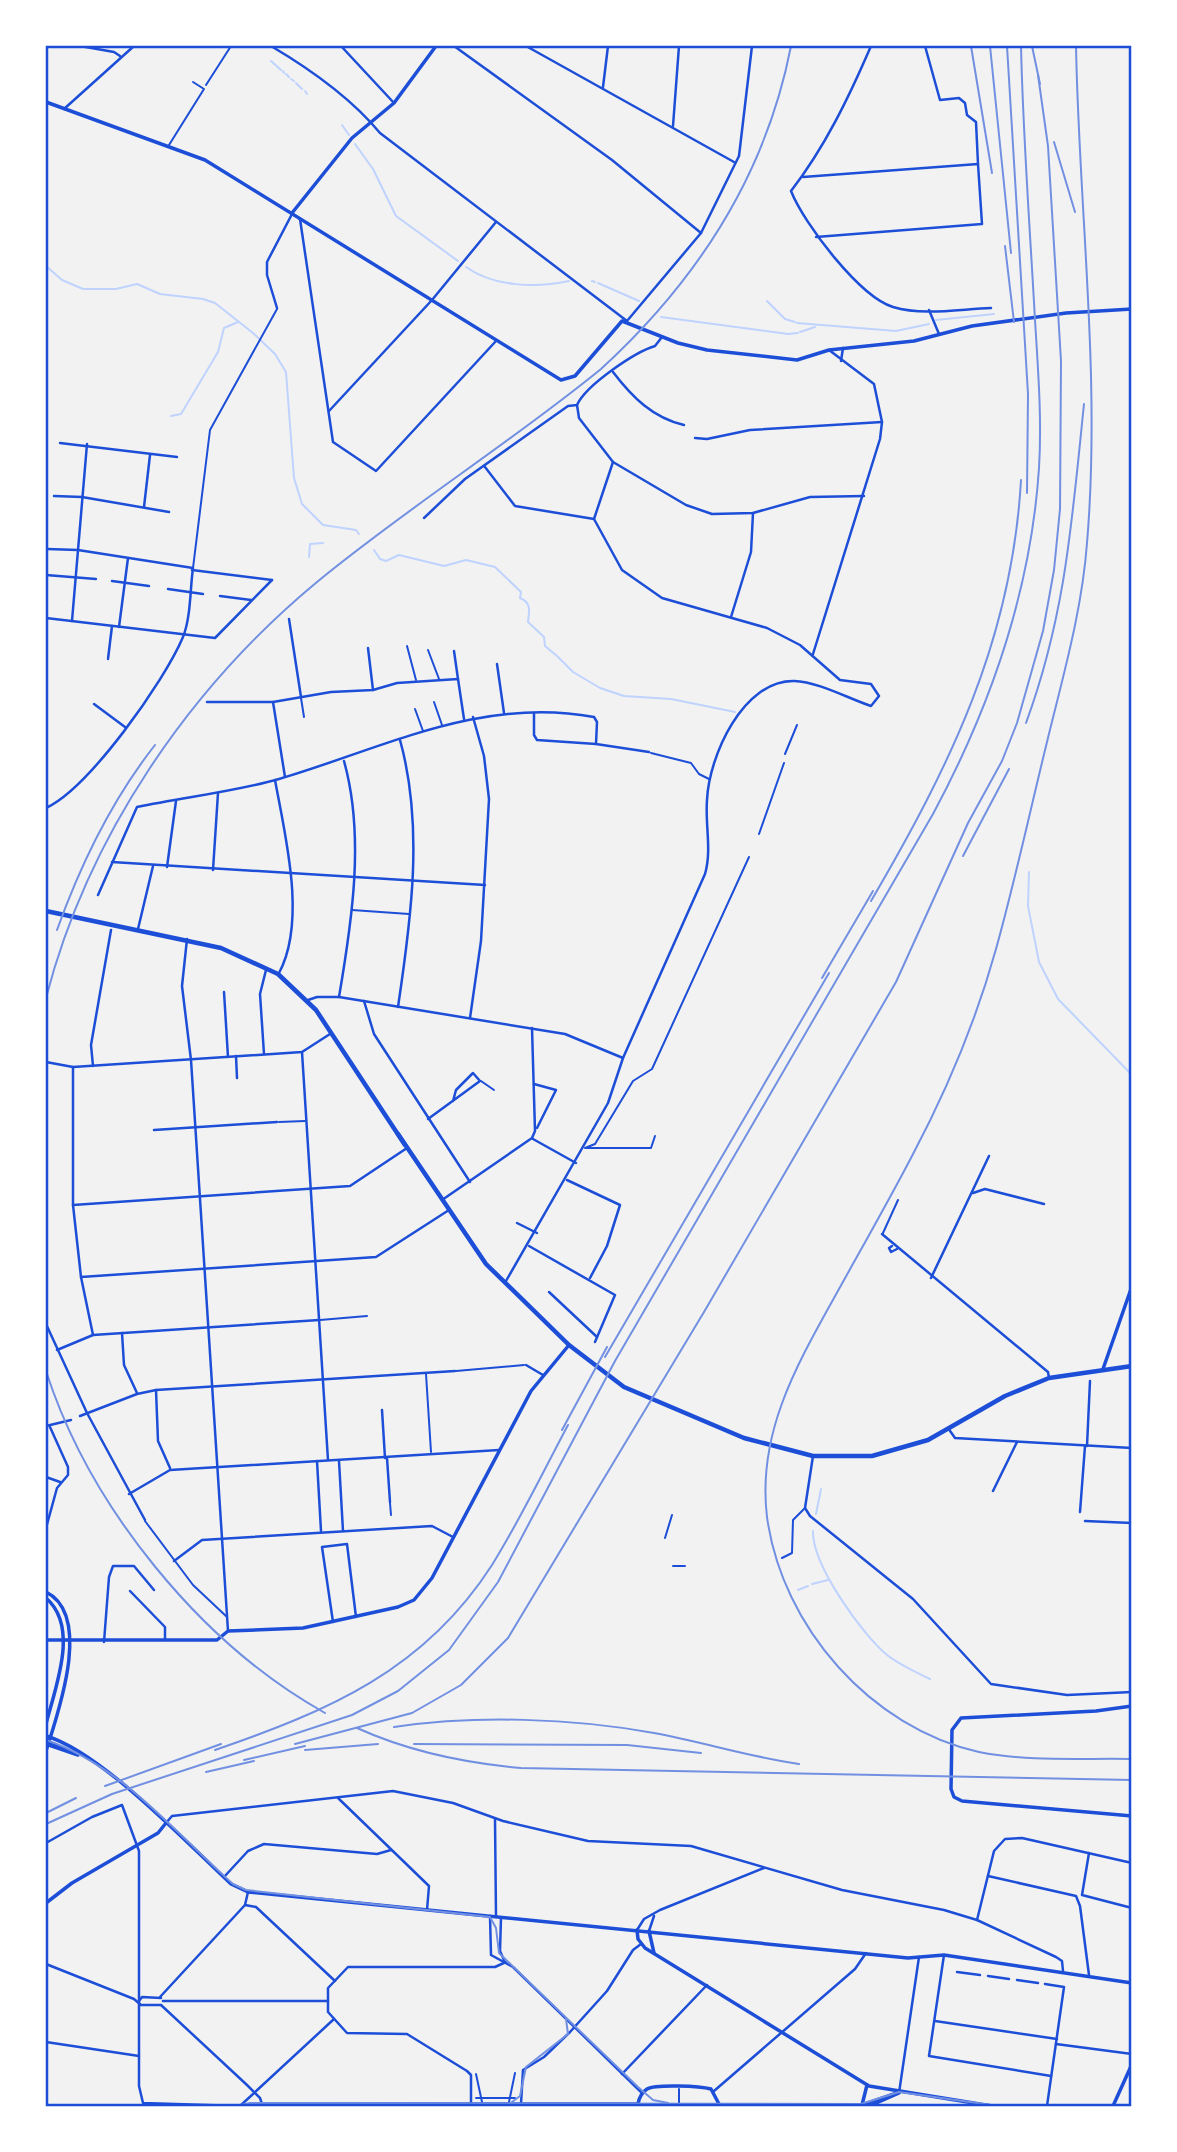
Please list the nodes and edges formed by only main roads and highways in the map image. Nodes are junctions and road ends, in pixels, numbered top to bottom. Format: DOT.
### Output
graph roads {
  1 [pos="47,911"];
  2 [pos="1132,1366"];
  1 -- 2 [label="main road"];
}
